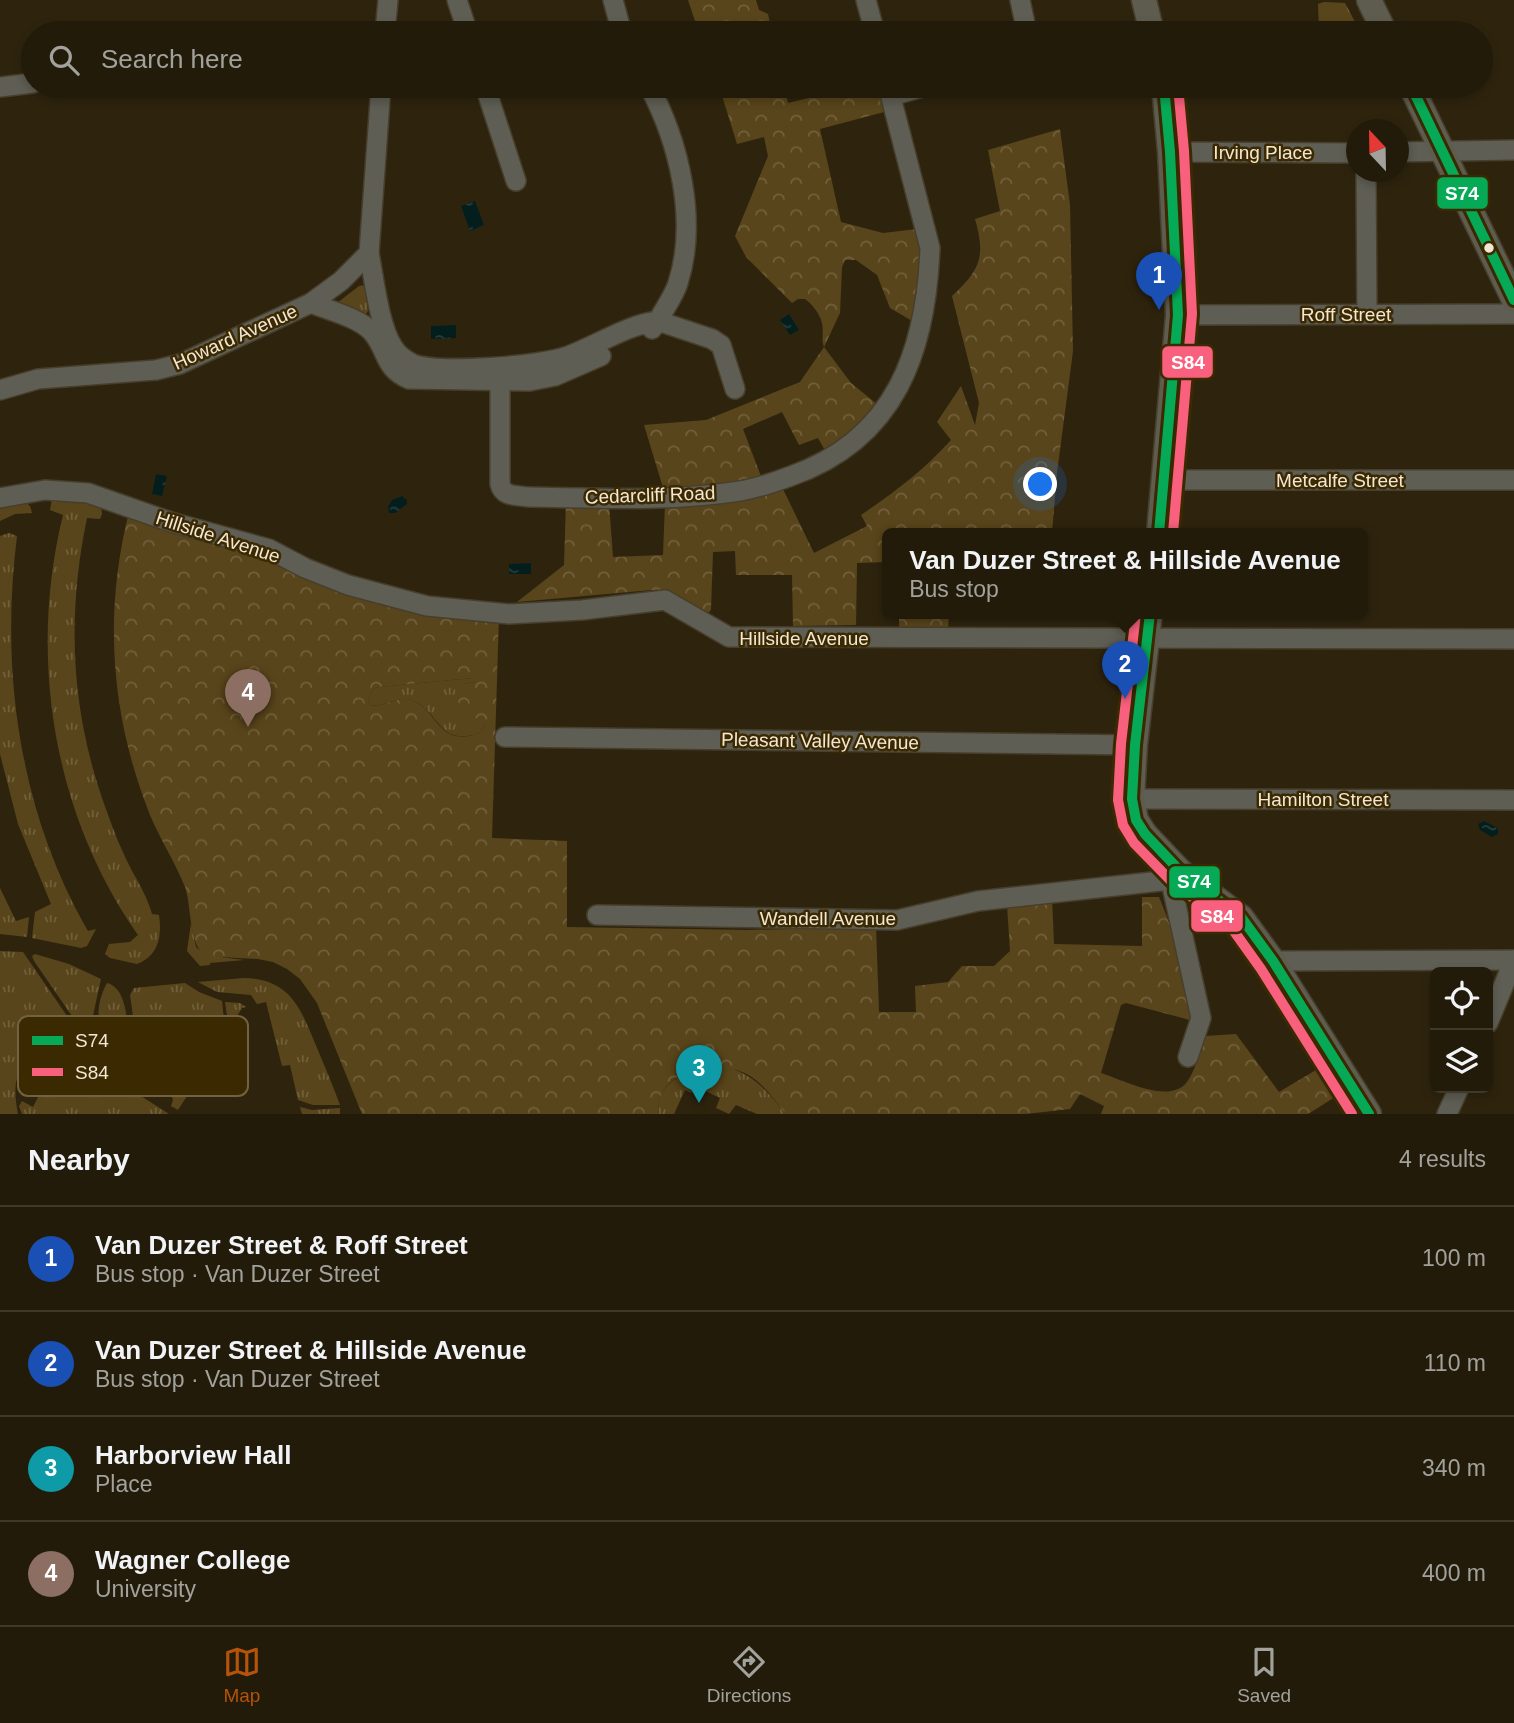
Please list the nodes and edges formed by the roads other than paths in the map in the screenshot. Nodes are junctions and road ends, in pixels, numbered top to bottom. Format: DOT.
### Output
graph roads {
  1 [pos="388,0"];
  2 [pos="457,0"];
  3 [pos="613,0"];
  4 [pos="866,0"];
  5 [pos="1020,0"];
  6 [pos="1144,0"];
  7 [pos="1369,0"];
  8 [pos="386,21"];
  9 [pos="464,21"];
  10 [pos="619,21"];
  11 [pos="871,21"];
  12 [pos="1024,21"];
  13 [pos="1149,21"];
  14 [pos="1379,21"];
  15 [pos="21,84"];
  16 [pos="0,87"];
  17 [pos="380,98"];
  18 [pos="489,98"];
  19 [pos="654,98"];
  20 [pos="892,98"];
  21 [pos="1165,98"];
  22 [pos="1417,98"];
  23 [pos="1443,149"];
  24 [pos="1514,150"];
  25 [pos="1409,151"];
  26 [pos="1170,152"];
  27 [pos="1346,153"];
  28 [pos="516,181"];
  29 [pos="1366,182"];
  30 [pos="369,253"];
  31 [pos="1514,300"];
  32 [pos="311,303"];
  33 [pos="1367,314"];
  34 [pos="1514,314"];
  35 [pos="1178,315"];
  36 [pos="658,321"];
  37 [pos="382,337"];
  38 [pos="500,375"];
  39 [pos="735,389"];
  40 [pos="0,390"];
  41 [pos="1166,480"];
  42 [pos="1514,480"];
  43 [pos="0,498"];
  44 [pos="1160,528"];
  45 [pos="1149,619"];
  46 [pos="1147,639"];
  47 [pos="1514,639"];
  48 [pos="505,737"];
  49 [pos="1135,745"];
  50 [pos="1132,799"];
  51 [pos="1514,800"];
  52 [pos="1180,871"];
  53 [pos="597,915"];
  54 [pos="1514,960"];
  55 [pos="1273,961"];
  56 [pos="1509,986"];
  57 [pos="1493,1014"];
  58 [pos="1188,1057"];
  59 [pos="1457,1093"];
  60 [pos="1369,1114"];
  61 [pos="1447,1114"];
  1 -- 8 [label="street"];
  2 -- 9 [label="street"];
  3 -- 10 [label="street"];
  4 -- 11 [label="street"];
  5 -- 12 [label="street"];
  6 -- 13 [label="main road"];
  7 -- 14 [label="main road"];
  15 -- 16 [label="street"];
  17 -- 30 [label="street"];
  18 -- 28 [label="street"];
  19 -- 36 [label="street"];
  20 -- 38 [label="street, Cedarcliff Road"];
  21 -- 26 [label="main road"];
  22 -- 23 [label="main road"];
  23 -- 24 [label="street"];
  23 -- 25 [label="street"];
  23 -- 31 [label="main road"];
  26 -- 27 [label="street, Irving Place"];
  26 -- 35 [label="main road"];
  29 -- 33 [label="street"];
  30 -- 32 [label="street, Howard Avenue"];
  30 -- 37 [label="street"];
  32 -- 37 [label="street"];
  32 -- 40 [label="street, Howard Avenue"];
  33 -- 34 [label="street, Roff Street"];
  33 -- 35 [label="street, Roff Street"];
  35 -- 41 [label="main road"];
  36 -- 38 [label="street"];
  36 -- 39 [label="street"];
  37 -- 38 [label="street"];
  41 -- 42 [label="street, Metcalfe Street"];
  41 -- 44 [label="main road"];
  43 -- 46 [label="street, Hillside Avenue"];
  45 -- 46 [label="main road"];
  46 -- 47 [label="street, Hillside Avenue"];
  46 -- 49 [label="main road"];
  48 -- 49 [label="street, Pleasant Valley Avenue"];
  49 -- 50 [label="main road"];
  50 -- 51 [label="street, Hamilton Street"];
  50 -- 52 [label="main road"];
  52 -- 53 [label="street, Wandell Avenue"];
  52 -- 55 [label="main road"];
  52 -- 58 [label="street"];
  54 -- 55 [label="street"];
  54 -- 56 [label="street"];
  55 -- 60 [label="main road"];
  56 -- 57 [label="street"];
  59 -- 61 [label="street"];
}
